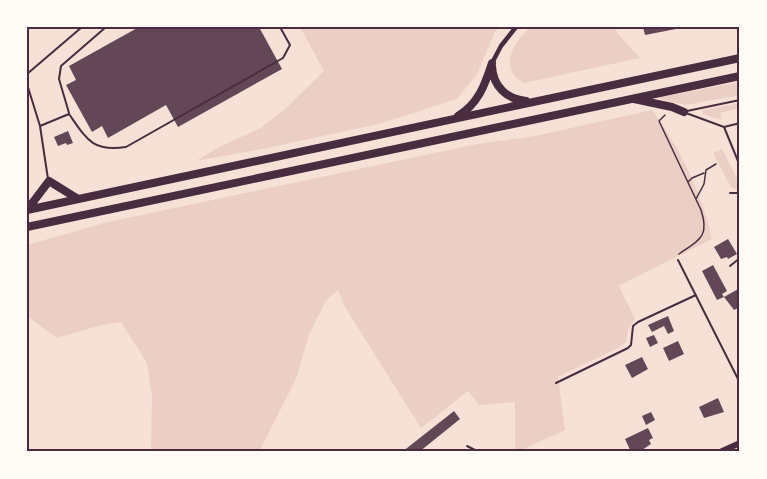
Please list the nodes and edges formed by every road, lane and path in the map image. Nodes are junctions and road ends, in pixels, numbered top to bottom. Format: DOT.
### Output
graph roads {
  1 [pos="82,27"];
  2 [pos="106,27"];
  3 [pos="280,27"];
  4 [pos="516,27"];
  5 [pos="740,58"];
  6 [pos="492,63"];
  7 [pos="27,74"];
  8 [pos="740,76"];
  9 [pos="27,84"];
  10 [pos="630,98"];
  11 [pos="740,100"];
  12 [pos="537,101"];
  13 [pos="672,106"];
  14 [pos="684,112"];
  15 [pos="69,114"];
  16 [pos="454,118"];
  17 [pos="740,123"];
  18 [pos="40,126"];
  19 [pos="724,127"];
  20 [pos="716,164"];
  21 [pos="740,166"];
  22 [pos="705,173"];
  23 [pos="49,181"];
  24 [pos="688,182"];
  25 [pos="730,193"];
  26 [pos="740,193"];
  27 [pos="78,199"];
  28 [pos="696,199"];
  29 [pos="27,210"];
  30 [pos="27,227"];
  31 [pos="740,258"];
  32 [pos="678,260"];
  33 [pos="730,266"];
  34 [pos="696,295"];
  35 [pos="556,383"];
  36 [pos="740,383"];
  37 [pos="740,442"];
  38 [pos="467,446"];
  39 [pos="479,452"];
  40 [pos="720,452"];
  1 -- 7 [label="lane"];
  2 -- 15 [label="lane"];
  3 -- 15 [label="lane"];
  4 -- 6 [label="street"];
  5 -- 12 [label="main road"];
  6 -- 12 [label="main road"];
  6 -- 16 [label="main road"];
  8 -- 10 [label="main road"];
  9 -- 18 [label="lane"];
  10 -- 13 [label="main road"];
  10 -- 30 [label="main road"];
  11 -- 14 [label="lane"];
  12 -- 16 [label="main road"];
  13 -- 14 [label="main road"];
  13 -- 24 [label="path"];
  14 -- 19 [label="lane"];
  15 -- 18 [label="lane"];
  16 -- 27 [label="main road"];
  17 -- 19 [label="lane"];
  18 -- 23 [label="lane"];
  19 -- 21 [label="lane"];
  20 -- 22 [label="path"];
  22 -- 24 [label="path"];
  22 -- 28 [label="path"];
  23 -- 27 [label="main road"];
  23 -- 29 [label="main road"];
  24 -- 28 [label="path"];
  25 -- 26 [label="lane"];
  27 -- 29 [label="main road"];
  28 -- 32 [label="path"];
  31 -- 33 [label="lane"];
  32 -- 34 [label="lane"];
  34 -- 35 [label="lane"];
  34 -- 36 [label="lane"];
  37 -- 40 [label="street"];
  38 -- 39 [label="lane"];
}
